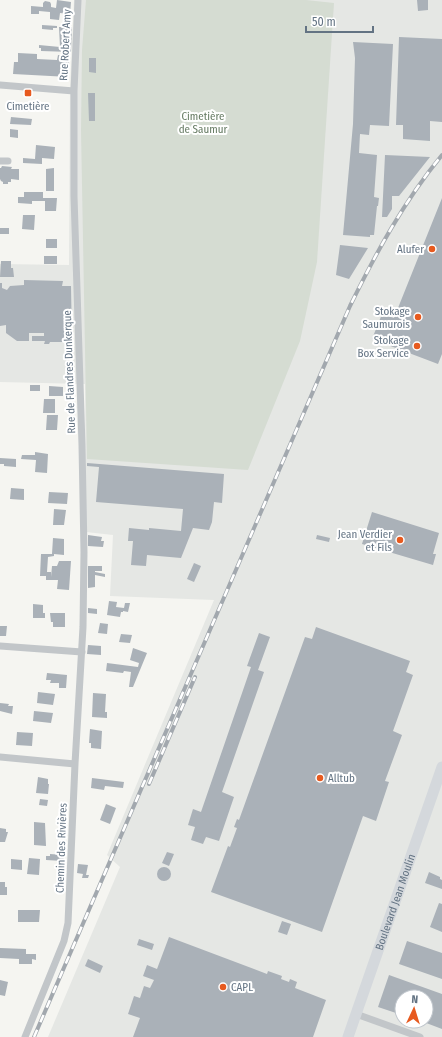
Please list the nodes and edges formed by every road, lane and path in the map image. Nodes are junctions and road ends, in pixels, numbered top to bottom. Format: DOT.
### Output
graph roads {
  1 [pos="78,0"];
  2 [pos="0,85"];
  3 [pos="74,91"];
  4 [pos="0,161"];
  5 [pos="8,161"];
  6 [pos="0,646"];
  7 [pos="82,652"];
  8 [pos="0,757"];
  9 [pos="75,764"];
  10 [pos="442,767"];
  11 [pos="356,1014"];
  12 [pos="25,1037"];
  13 [pos="348,1037"];
  14 [pos="420,1037"];
  1 -- 3 [label="street, Rue Robert Amy"];
  2 -- 3 [label="street"];
  3 -- 7 [label="street, Rue de Flandres Dunkerque"];
  4 -- 5 [label="street"];
  6 -- 7 [label="street"];
  7 -- 9 [label="street, Chemin des Rivières"];
  8 -- 9 [label="street"];
  9 -- 12 [label="street, Chemin des Rivières"];
  10 -- 11 [label="street, Boulevard Jean Moulin"];
  11 -- 13 [label="street, Boulevard Jean Moulin"];
  11 -- 14 [label="street"];
}
